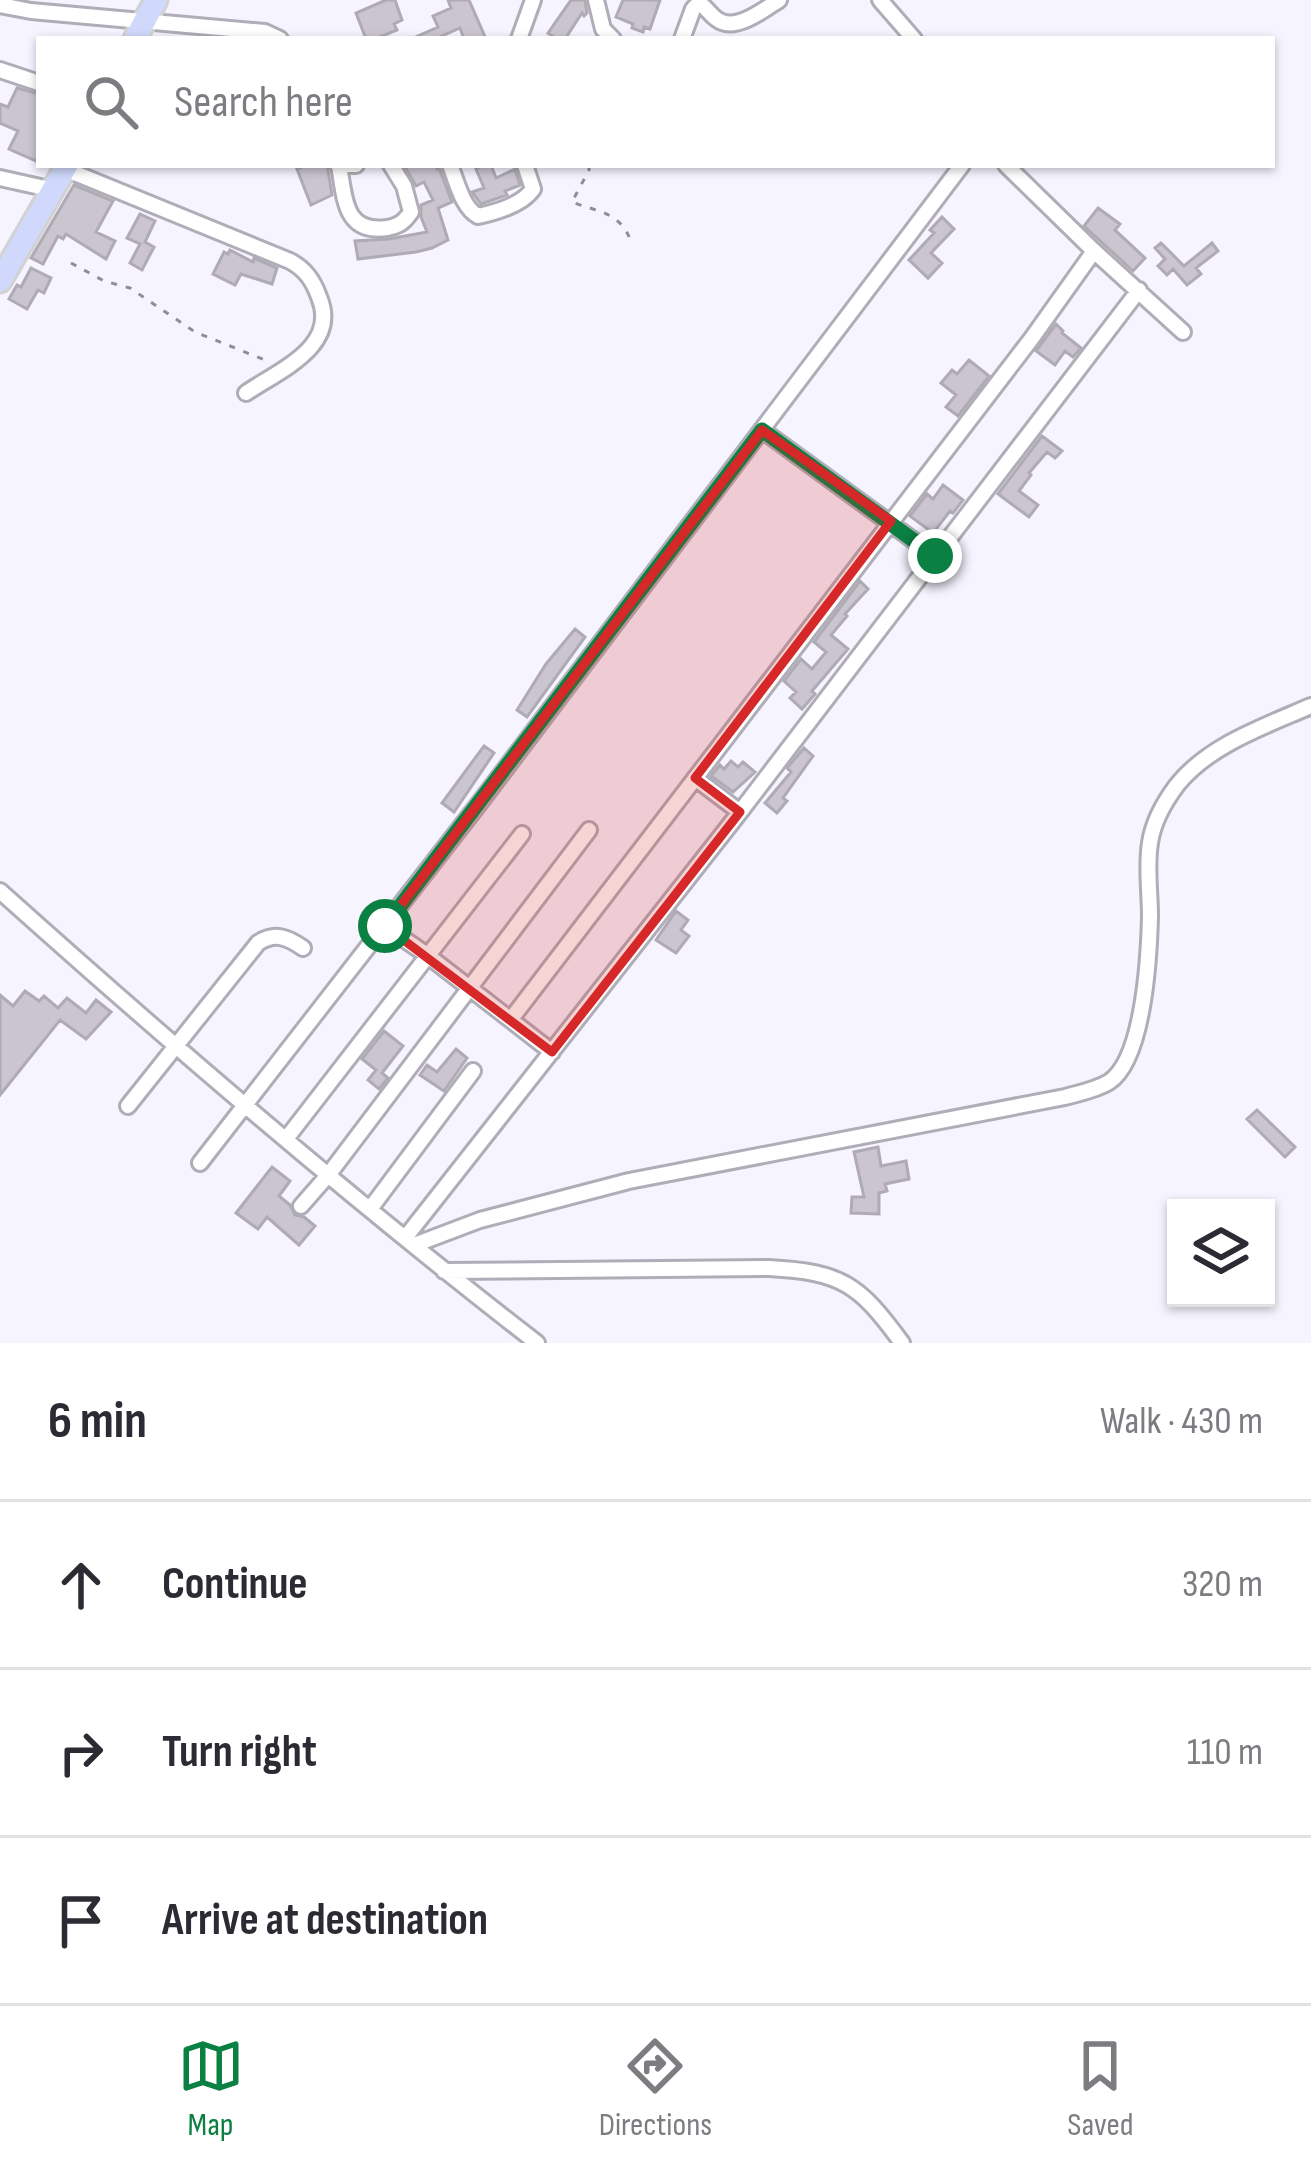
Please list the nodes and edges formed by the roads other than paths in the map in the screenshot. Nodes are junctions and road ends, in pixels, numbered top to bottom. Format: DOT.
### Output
graph roads {
  1 [pos="156,0"];
  2 [pos="532,0"];
  3 [pos="596,0"];
  4 [pos="779,0"];
  5 [pos="880,0"];
  6 [pos="0,5"];
  7 [pos="140,30"];
  8 [pos="264,35"];
  9 [pos="520,36"];
  10 [pos="610,36"];
  11 [pos="683,36"];
  12 [pos="911,36"];
  13 [pos="0,70"];
  14 [pos="36,82"];
  15 [pos="65,168"];
  16 [pos="68,168"];
  17 [pos="339,168"];
  18 [pos="393,168"];
  19 [pos="451,168"];
  20 [pos="526,168"];
  21 [pos="960,168"];
  22 [pos="1009,168"];
  23 [pos="0,178"];
  24 [pos="54,190"];
  25 [pos="1094,251"];
  26 [pos="0,281"];
  27 [pos="1139,290"];
  28 [pos="1184,332"];
  29 [pos="246,393"];
  30 [pos="762,430"];
  31 [pos="891,521"];
  32 [pos="935,556"];
  33 [pos="1311,706"];
  34 [pos="695,778"];
  35 [pos="740,812"];
  36 [pos="590,830"];
  37 [pos="522,834"];
  38 [pos="0,891"];
  39 [pos="385,926"];
  40 [pos="303,948"];
  41 [pos="427,955"];
  42 [pos="469,990"];
  43 [pos="512,1019"];
  44 [pos="175,1048"];
  45 [pos="552,1052"];
  46 [pos="472,1071"];
  47 [pos="128,1106"];
  48 [pos="245,1106"];
  49 [pos="286,1139"];
  50 [pos="200,1163"];
  51 [pos="329,1174"];
  52 [pos="301,1206"];
  53 [pos="370,1208"];
  54 [pos="410,1241"];
  55 [pos="444,1271"];
  56 [pos="537,1343"];
  57 [pos="902,1343"];
  1 -- 7 [label="main road"];
  2 -- 9 [label="street"];
  3 -- 10 [label="street"];
  4 -- 11 [label="street"];
  5 -- 12 [label="street"];
  6 -- 7 [label="street"];
  7 -- 8 [label="street"];
  13 -- 14 [label="street"];
  15 -- 24 [label="main road"];
  16 -- 29 [label="street"];
  17 -- 18 [label="street"];
  19 -- 20 [label="street"];
  21 -- 30 [label="street"];
  22 -- 25 [label="street"];
  23 -- 24 [label="street"];
  24 -- 26 [label="main road"];
  25 -- 27 [label="street"];
  25 -- 31 [label="street"];
  27 -- 28 [label="street"];
  27 -- 32 [label="street"];
  30 -- 31 [label="street"];
  30 -- 39 [label="street"];
  31 -- 32 [label="street"];
  31 -- 34 [label="street"];
  32 -- 35 [label="street"];
  33 -- 54 [label="street"];
  34 -- 35 [label="street"];
  34 -- 43 [label="street"];
  35 -- 45 [label="street"];
  36 -- 42 [label="street"];
  37 -- 41 [label="street"];
  38 -- 44 [label="street"];
  39 -- 41 [label="street"];
  39 -- 48 [label="street"];
  40 -- 44 [label="street"];
  41 -- 42 [label="street"];
  41 -- 49 [label="street"];
  42 -- 43 [label="street"];
  42 -- 51 [label="street"];
  43 -- 45 [label="street"];
  44 -- 47 [label="street"];
  44 -- 48 [label="street"];
  45 -- 54 [label="street"];
  46 -- 53 [label="street"];
  48 -- 49 [label="street"];
  48 -- 50 [label="street"];
  49 -- 51 [label="street"];
  51 -- 52 [label="street"];
  51 -- 53 [label="street"];
  53 -- 54 [label="street"];
  54 -- 55 [label="street"];
  55 -- 56 [label="street"];
  55 -- 57 [label="street"];
}
